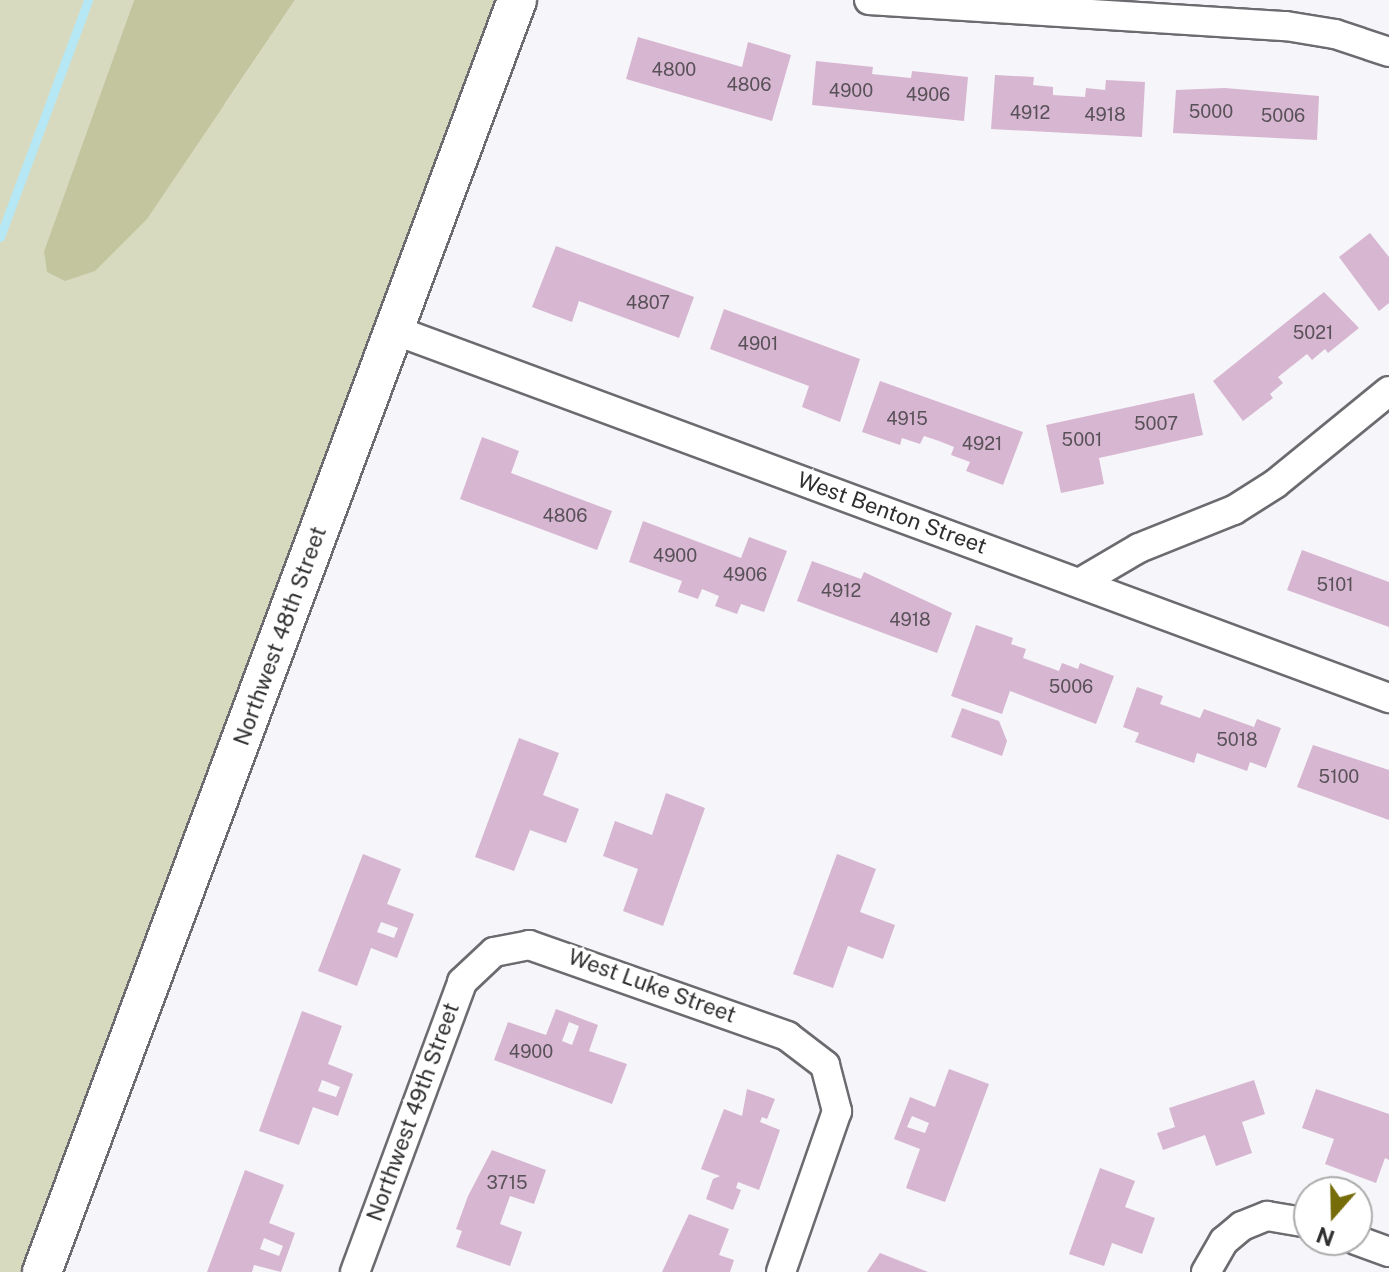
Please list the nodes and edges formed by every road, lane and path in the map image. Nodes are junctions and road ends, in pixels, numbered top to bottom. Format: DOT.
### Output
graph roads {
  1 [pos="517,0"];
  2 [pos="869,0"];
  3 [pos="1389,52"];
  4 [pos="394,330"];
  5 [pos="1389,391"];
  6 [pos="1081,582"];
  7 [pos="1389,698"];
  8 [pos="483,959"];
  9 [pos="1293,1220"];
  10 [pos="42,1272"];
  11 [pos="355,1272"];
  12 [pos="781,1272"];
  13 [pos="1206,1272"];
  1 -- 4 [label="main road, Northwest 48th Street"];
  2 -- 3 [label="street"];
  4 -- 6 [label="street, West Benton Street"];
  4 -- 10 [label="main road, Northwest 48th Street"];
  5 -- 6 [label="street"];
  6 -- 7 [label="street, West Benton Street"];
  8 -- 11 [label="street, Northwest 49th Street"];
  8 -- 12 [label="street, West Luke Street"];
  9 -- 13 [label="street"];
}
